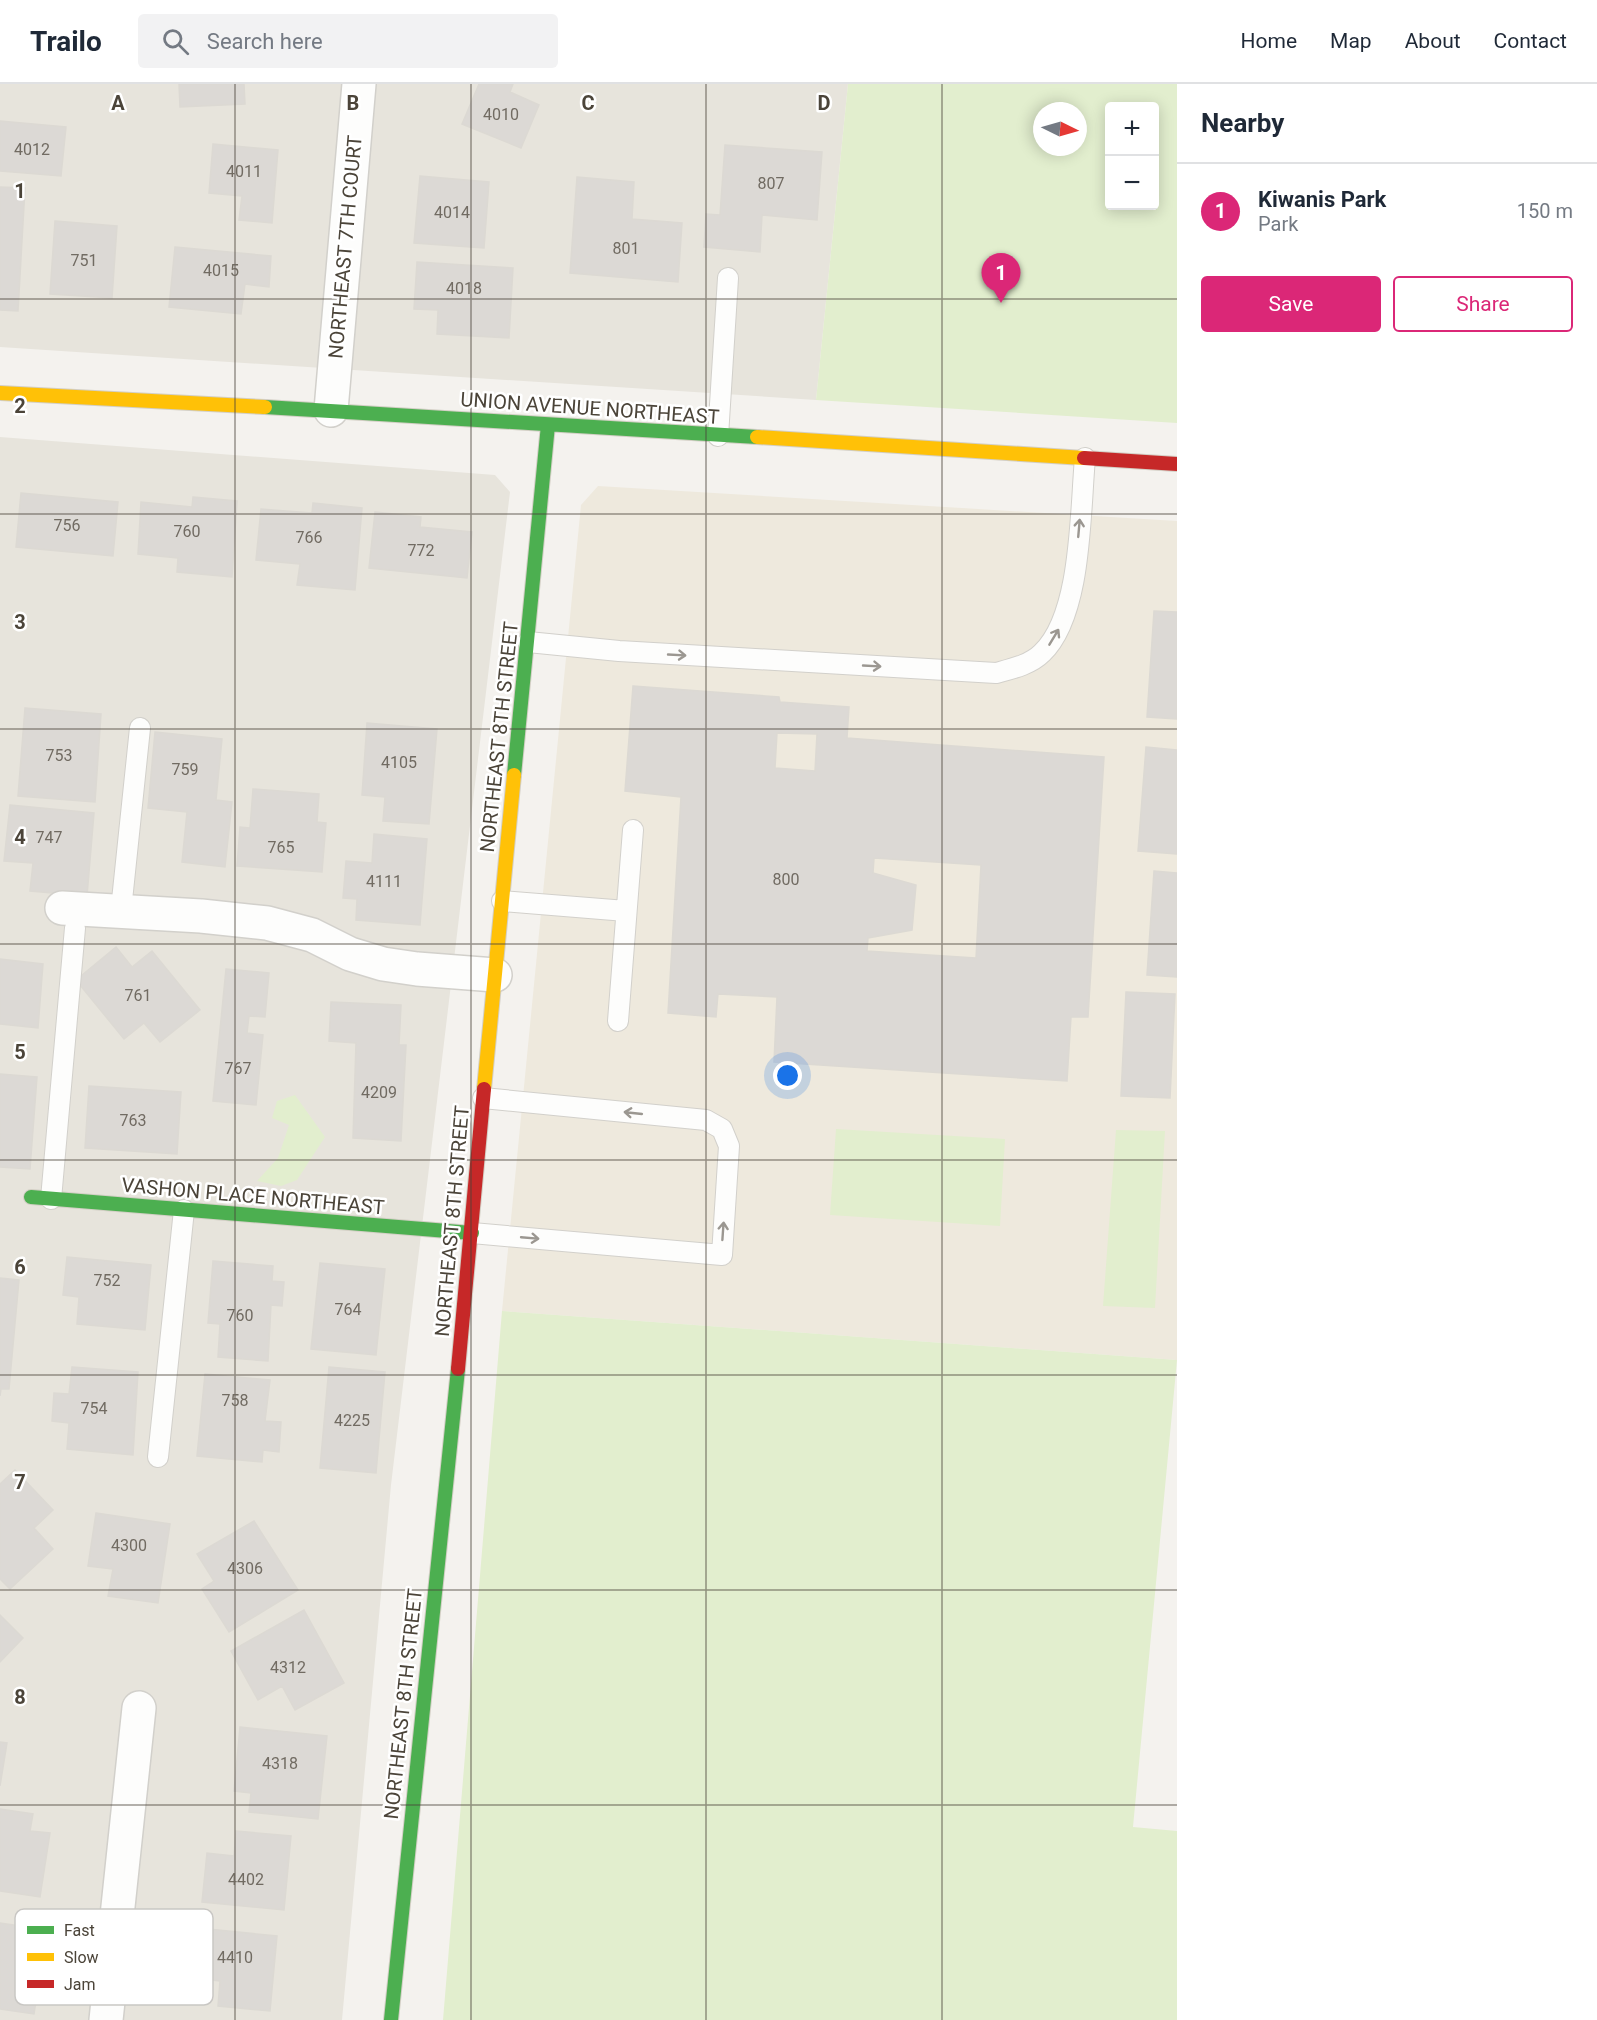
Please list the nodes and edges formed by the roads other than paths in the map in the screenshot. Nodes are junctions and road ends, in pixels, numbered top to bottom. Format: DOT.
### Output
graph roads {
  1 [pos="359,84"];
  2 [pos="728,278"];
  3 [pos="0,393"];
  4 [pos="331,410"];
  5 [pos="548,425"];
  6 [pos="718,436"];
  7 [pos="1085,458"];
  8 [pos="1177,464"];
  9 [pos="528,642"];
  10 [pos="140,728"];
  11 [pos="633,830"];
  12 [pos="502,901"];
  13 [pos="121,910"];
  14 [pos="626,911"];
  15 [pos="68,918"];
  16 [pos="495,975"];
  17 [pos="618,1022"];
  18 [pos="483,1098"];
  19 [pos="31,1197"];
  20 [pos="51,1199"];
  21 [pos="184,1210"];
  22 [pos="472,1233"];
  23 [pos="158,1457"];
  24 [pos="139,1708"];
  25 [pos="118,1909"];
  26 [pos="108,2005"];
  27 [pos="106,2020"];
  28 [pos="391,2020"];
  1 -- 4 [label="street, NORTHEAST 7TH COURT"];
  2 -- 6 [label="lane"];
  3 -- 4 [label="street, UNION AVENUE NORTHEAST"];
  4 -- 5 [label="street, UNION AVENUE NORTHEAST"];
  5 -- 6 [label="street, UNION AVENUE NORTHEAST"];
  5 -- 9 [label="street, NORTHEAST 8TH STREET"];
  6 -- 7 [label="street, UNION AVENUE NORTHEAST"];
  7 -- 8 [label="street, UNION AVENUE NORTHEAST"];
  9 -- 7 [label="lane, one-way"];
  9 -- 12 [label="street, NORTHEAST 8TH STREET"];
  10 -- 13 [label="lane"];
  11 -- 14 [label="lane"];
  12 -- 14 [label="lane"];
  12 -- 16 [label="street, NORTHEAST 8TH STREET"];
  13 -- 15 [label="street"];
  13 -- 16 [label="street"];
  14 -- 17 [label="lane"];
  15 -- 20 [label="lane"];
  16 -- 18 [label="street, NORTHEAST 8TH STREET"];
  18 -- 22 [label="street, NORTHEAST 8TH STREET"];
  22 -- 18 [label="lane, one-way"];
  19 -- 20 [label="street, VASHON PLACE NORTHEAST"];
  20 -- 21 [label="street, VASHON PLACE NORTHEAST"];
  21 -- 22 [label="street, VASHON PLACE NORTHEAST"];
  21 -- 23 [label="lane"];
  22 -- 28 [label="street, NORTHEAST 8TH STREET"];
  24 -- 25 [label="street"];
  26 -- 27 [label="street"];
}
